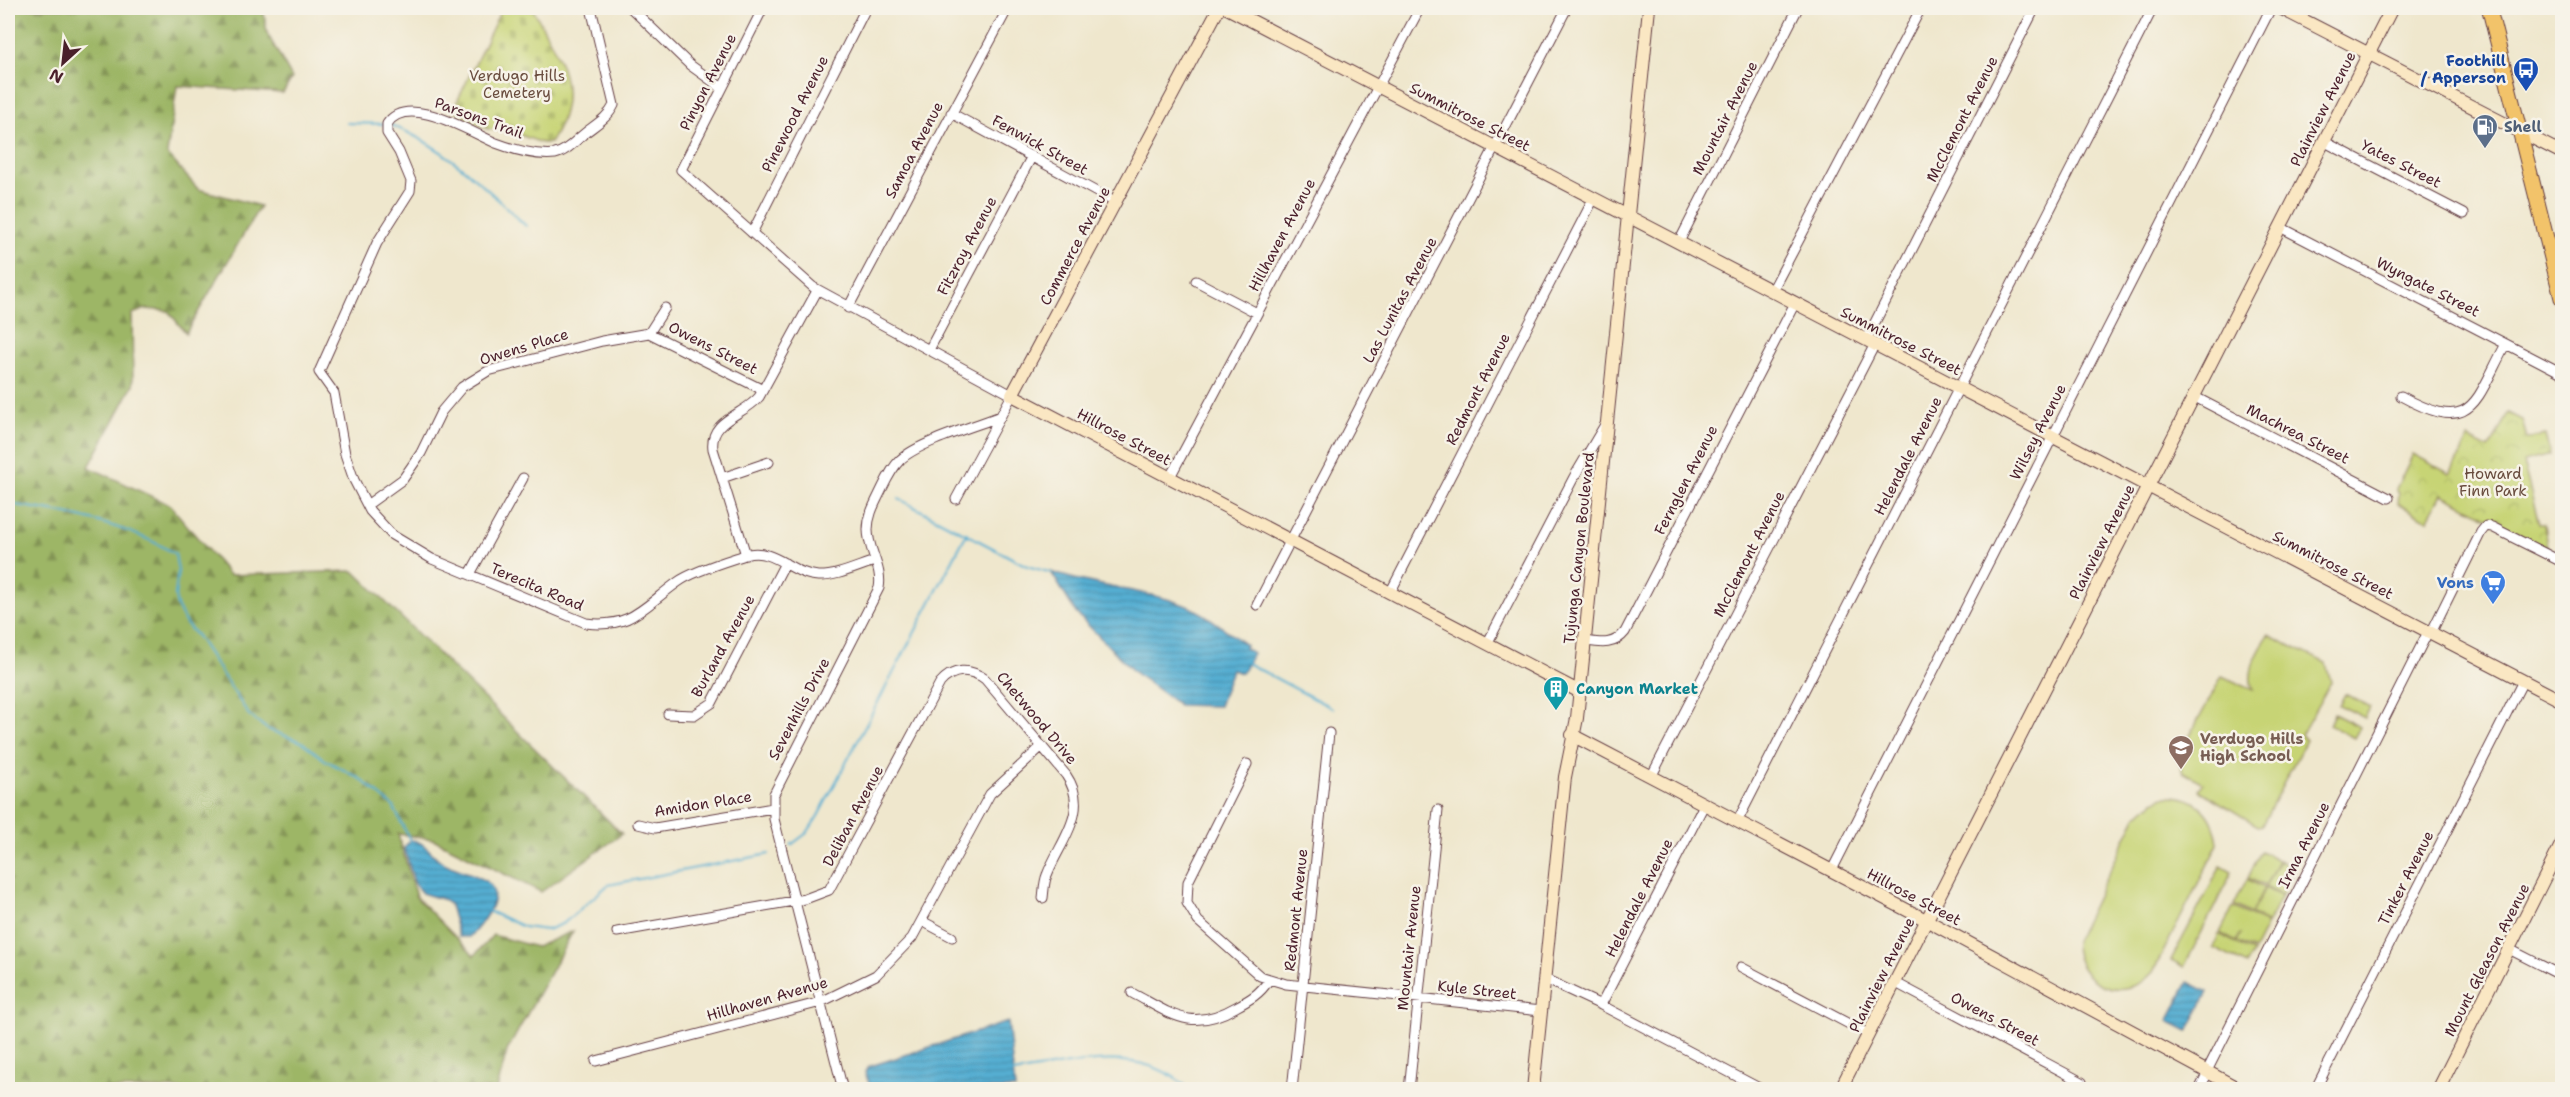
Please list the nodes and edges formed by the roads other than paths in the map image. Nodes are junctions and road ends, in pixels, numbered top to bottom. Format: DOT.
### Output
graph roads {
  1 [pos="591,8"];
  2 [pos="631,8"];
  3 [pos="763,8"];
  4 [pos="866,8"];
  5 [pos="1008,8"];
  6 [pos="1219,8"];
  7 [pos="1227,8"];
  8 [pos="1420,8"];
  9 [pos="1567,8"];
  10 [pos="1649,8"];
  11 [pos="1798,8"];
  12 [pos="1921,8"];
  13 [pos="2035,8"];
  14 [pos="2153,8"];
  15 [pos="2271,8"];
  16 [pos="2280,8"];
  17 [pos="2392,8"];
  18 [pos="2489,8"];
  19 [pos="2368,53"];
  20 [pos="1378,86"];
  21 [pos="722,88"];
  22 [pos="951,113"];
  23 [pos="2519,130"];
  24 [pos="2323,141"];
  25 [pos="1496,147"];
  26 [pos="2562,153"];
  27 [pos="1032,156"];
  28 [pos="681,170"];
  29 [pos="1594,198"];
  30 [pos="1115,202"];
  31 [pos="2464,214"];
  32 [pos="1628,216"];
  33 [pos="2280,227"];
  34 [pos="752,233"];
  35 [pos="1679,242"];
  36 [pos="2559,274"];
  37 [pos="1196,281"];
  38 [pos="817,291"];
  39 [pos="1772,291"];
  40 [pos="2562,300"];
  41 [pos="1795,303"];
  42 [pos="665,308"];
  43 [pos="848,308"];
  44 [pos="1257,313"];
  45 [pos="649,333"];
  46 [pos="1870,342"];
  47 [pos="2506,345"];
  48 [pos="929,350"];
  49 [pos="318,372"];
  50 [pos="2562,373"];
  51 [pos="1959,388"];
  52 [pos="763,390"];
  53 [pos="1012,395"];
  54 [pos="2193,396"];
  55 [pos="2401,396"];
  56 [pos="1001,416"];
  57 [pos="1607,421"];
  58 [pos="2053,437"];
  59 [pos="769,462"];
  60 [pos="1170,477"];
  61 [pos="523,478"];
  62 [pos="722,478"];
  63 [pos="2148,486"];
  64 [pos="2389,498"];
  65 [pos="956,499"];
  66 [pos="367,505"];
  67 [pos="1291,541"];
  68 [pos="746,555"];
  69 [pos="875,561"];
  70 [pos="2562,562"];
  71 [pos="785,563"];
  72 [pos="470,574"];
  73 [pos="1390,593"];
  74 [pos="1257,606"];
  75 [pos="2430,632"];
  76 [pos="1585,641"];
  77 [pos="1487,644"];
  78 [pos="963,670"];
  79 [pos="2523,681"];
  80 [pos="1580,692"];
  81 [pos="2562,701"];
  82 [pos="668,714"];
  83 [pos="1329,733"];
  84 [pos="1572,735"];
  85 [pos="1041,747"];
  86 [pos="1246,764"];
  87 [pos="1652,777"];
  88 [pos="1704,805"];
  89 [pos="773,808"];
  90 [pos="1438,810"];
  91 [pos="1737,822"];
  92 [pos="638,824"];
  93 [pos="2562,843"];
  94 [pos="1832,870"];
  95 [pos="1043,898"];
  96 [pos="793,901"];
  97 [pos="1926,920"];
  98 [pos="921,921"];
  99 [pos="617,932"];
  100 [pos="952,937"];
  101 [pos="2509,949"];
  102 [pos="1741,967"];
  103 [pos="2562,976"];
  104 [pos="1545,979"];
  105 [pos="1268,981"];
  106 [pos="1894,982"];
  107 [pos="1304,986"];
  108 [pos="1132,993"];
  109 [pos="1419,999"];
  110 [pos="821,1002"];
  111 [pos="1601,1005"];
  112 [pos="1541,1011"];
  113 [pos="1869,1034"];
  114 [pos="596,1061"];
  115 [pos="2207,1072"];
  116 [pos="2082,1082"];
  117 [pos="1844,1088"];
  118 [pos="843,1089"];
  119 [pos="1292,1089"];
  120 [pos="1409,1089"];
  121 [pos="1533,1089"];
  122 [pos="1763,1089"];
  123 [pos="2199,1089"];
  124 [pos="2241,1089"];
  125 [pos="2315,1089"];
  126 [pos="2438,1089"];
  1 -- 49 [label="street, Parsons Trail"];
  2 -- 21 [label="street"];
  3 -- 21 [label="street, Pinyon Avenue"];
  4 -- 34 [label="street, Pinewood Avenue"];
  5 -- 22 [label="street, Samoa Avenue"];
  6 -- 30 [label="street, Commerce Avenue"];
  7 -- 20 [label="street, Summitrose Street"];
  8 -- 20 [label="street, Hillhaven Avenue"];
  9 -- 25 [label="street, Las Lunitas Avenue"];
  10 -- 32 [label="street, Tujunga Canyon Boulevard"];
  11 -- 35 [label="street, Mountair Avenue"];
  12 -- 39 [label="street"];
  13 -- 46 [label="street, McClemont Avenue"];
  14 -- 51 [label="street, Helendale Avenue"];
  15 -- 58 [label="street, Wilsey Avenue"];
  16 -- 19 [label="street"];
  17 -- 19 [label="street, Plainview Avenue"];
  18 -- 23 [label="main road"];
  19 -- 23 [label="street"];
  19 -- 24 [label="street, Plainview Avenue"];
  20 -- 25 [label="street, Summitrose Street"];
  20 -- 44 [label="street, Hillhaven Avenue"];
  21 -- 28 [label="street, Pinyon Avenue"];
  22 -- 27 [label="street, Fenwick Street"];
  22 -- 43 [label="street, Samoa Avenue"];
  23 -- 26 [label="street"];
  23 -- 36 [label="main road"];
  24 -- 31 [label="street, Yates Street"];
  24 -- 33 [label="street, Plainview Avenue"];
  25 -- 29 [label="street, Summitrose Street"];
  25 -- 67 [label="street, Las Lunitas Avenue"];
  27 -- 30 [label="street, Fenwick Street"];
  27 -- 48 [label="street, Fitzroy Avenue"];
  28 -- 34 [label="street, Hillrose Street"];
  29 -- 32 [label="street, Summitrose Street"];
  29 -- 73 [label="street, Redmont Avenue"];
  30 -- 53 [label="street, Commerce Avenue"];
  32 -- 35 [label="street, Summitrose Street"];
  32 -- 57 [label="street, Tujunga Canyon Boulevard"];
  33 -- 47 [label="street, Wyngate Street"];
  33 -- 54 [label="street, Plainview Avenue"];
  34 -- 38 [label="street, Hillrose Street"];
  35 -- 39 [label="street, Summitrose Street"];
  36 -- 40 [label="main road"];
  37 -- 44 [label="street"];
  38 -- 43 [label="street, Hillrose Street"];
  38 -- 52 [label="street"];
  39 -- 41 [label="street, Summitrose Street"];
  41 -- 46 [label="street, Summitrose Street"];
  41 -- 76 [label="street, Fernglen Avenue"];
  42 -- 45 [label="street"];
  43 -- 48 [label="street, Hillrose Street"];
  44 -- 60 [label="street, Hillhaven Avenue"];
  45 -- 52 [label="street, Owens Street"];
  45 -- 66 [label="street, Owens Place"];
  46 -- 51 [label="street, Summitrose Street"];
  46 -- 87 [label="street, McClemont Avenue"];
  47 -- 50 [label="street, Wyngate Street"];
  47 -- 55 [label="street"];
  48 -- 53 [label="street, Hillrose Street"];
  49 -- 66 [label="street, Terecita Road"];
  51 -- 58 [label="street, Summitrose Street"];
  51 -- 91 [label="street, Helendale Avenue"];
  52 -- 62 [label="street"];
  53 -- 56 [label="street, Commerce Avenue"];
  53 -- 60 [label="street, Hillrose Street"];
  54 -- 63 [label="street, Plainview Avenue"];
  54 -- 64 [label="street, Machrea Street"];
  56 -- 65 [label="street, Commerce Avenue"];
  56 -- 69 [label="street, Sevenhills Drive"];
  57 -- 76 [label="street, Tujunga Canyon Boulevard"];
  57 -- 77 [label="street"];
  58 -- 63 [label="street, Summitrose Street"];
  58 -- 94 [label="street, Wilsey Avenue"];
  59 -- 62 [label="street"];
  60 -- 67 [label="street, Hillrose Street"];
  61 -- 72 [label="street"];
  62 -- 68 [label="street"];
  63 -- 75 [label="street, Summitrose Street"];
  63 -- 97 [label="street, Plainview Avenue"];
  66 -- 72 [label="street, Terecita Road"];
  67 -- 73 [label="street, Hillrose Street"];
  67 -- 74 [label="street, Las Lunitas Avenue"];
  68 -- 71 [label="street, Terecita Road"];
  68 -- 72 [label="street, Terecita Road"];
  69 -- 71 [label="street, Terecita Road"];
  69 -- 89 [label="street, Sevenhills Drive"];
  70 -- 75 [label="street, Irma Avenue"];
  71 -- 82 [label="street, Burland Avenue"];
  73 -- 77 [label="street, Hillrose Street"];
  75 -- 79 [label="street, Summitrose Street"];
  75 -- 115 [label="street, Irma Avenue"];
  76 -- 80 [label="street, Tujunga Canyon Boulevard"];
  77 -- 80 [label="street, Hillrose Street"];
  78 -- 85 [label="street, Chetwood Drive"];
  78 -- 96 [label="street, Deliban Avenue"];
  79 -- 81 [label="street, Summitrose Street"];
  79 -- 125 [label="street, Tinker Avenue"];
  80 -- 84 [label="street, Tujunga Canyon Boulevard"];
  83 -- 107 [label="street, Redmont Avenue"];
  84 -- 87 [label="street, Hillrose Street"];
  84 -- 104 [label="street, Tujunga Canyon Boulevard"];
  85 -- 95 [label="street, Chetwood Drive"];
  85 -- 98 [label="street, Hillhaven Avenue"];
  86 -- 105 [label="street"];
  87 -- 88 [label="street, Hillrose Street"];
  88 -- 91 [label="street, Hillrose Street"];
  88 -- 111 [label="street, Helendale Avenue"];
  89 -- 92 [label="street, Amidon Place"];
  89 -- 96 [label="street, Sevenhills Drive"];
  90 -- 109 [label="street, Mountair Avenue"];
  91 -- 94 [label="street, Hillrose Street"];
  93 -- 101 [label="street, Mount Gleason Avenue"];
  94 -- 97 [label="street, Hillrose Street"];
  96 -- 99 [label="street, Deliban Avenue"];
  96 -- 110 [label="street, Sevenhills Drive"];
  97 -- 106 [label="street, Plainview Avenue"];
  97 -- 115 [label="street, Hillrose Street"];
  98 -- 100 [label="street"];
  98 -- 110 [label="street, Hillhaven Avenue"];
  101 -- 103 [label="street"];
  101 -- 126 [label="street, Mount Gleason Avenue"];
  102 -- 113 [label="street"];
  104 -- 111 [label="street"];
  104 -- 112 [label="street, Tujunga Canyon Boulevard"];
  105 -- 107 [label="street, Kyle Street"];
  105 -- 108 [label="street"];
  106 -- 113 [label="street, Plainview Avenue"];
  106 -- 116 [label="street, Owens Street"];
  107 -- 109 [label="street, Kyle Street"];
  107 -- 119 [label="street, Redmont Avenue"];
  109 -- 112 [label="street, Kyle Street"];
  109 -- 120 [label="street, Mountair Avenue"];
  110 -- 114 [label="street, Hillhaven Avenue"];
  110 -- 118 [label="street, Sevenhills Drive"];
  111 -- 122 [label="street"];
  112 -- 121 [label="street, Tujunga Canyon Boulevard"];
  113 -- 117 [label="street, Plainview Avenue"];
  115 -- 123 [label="street, Irma Avenue"];
  115 -- 124 [label="street, Hillrose Street"];
}
